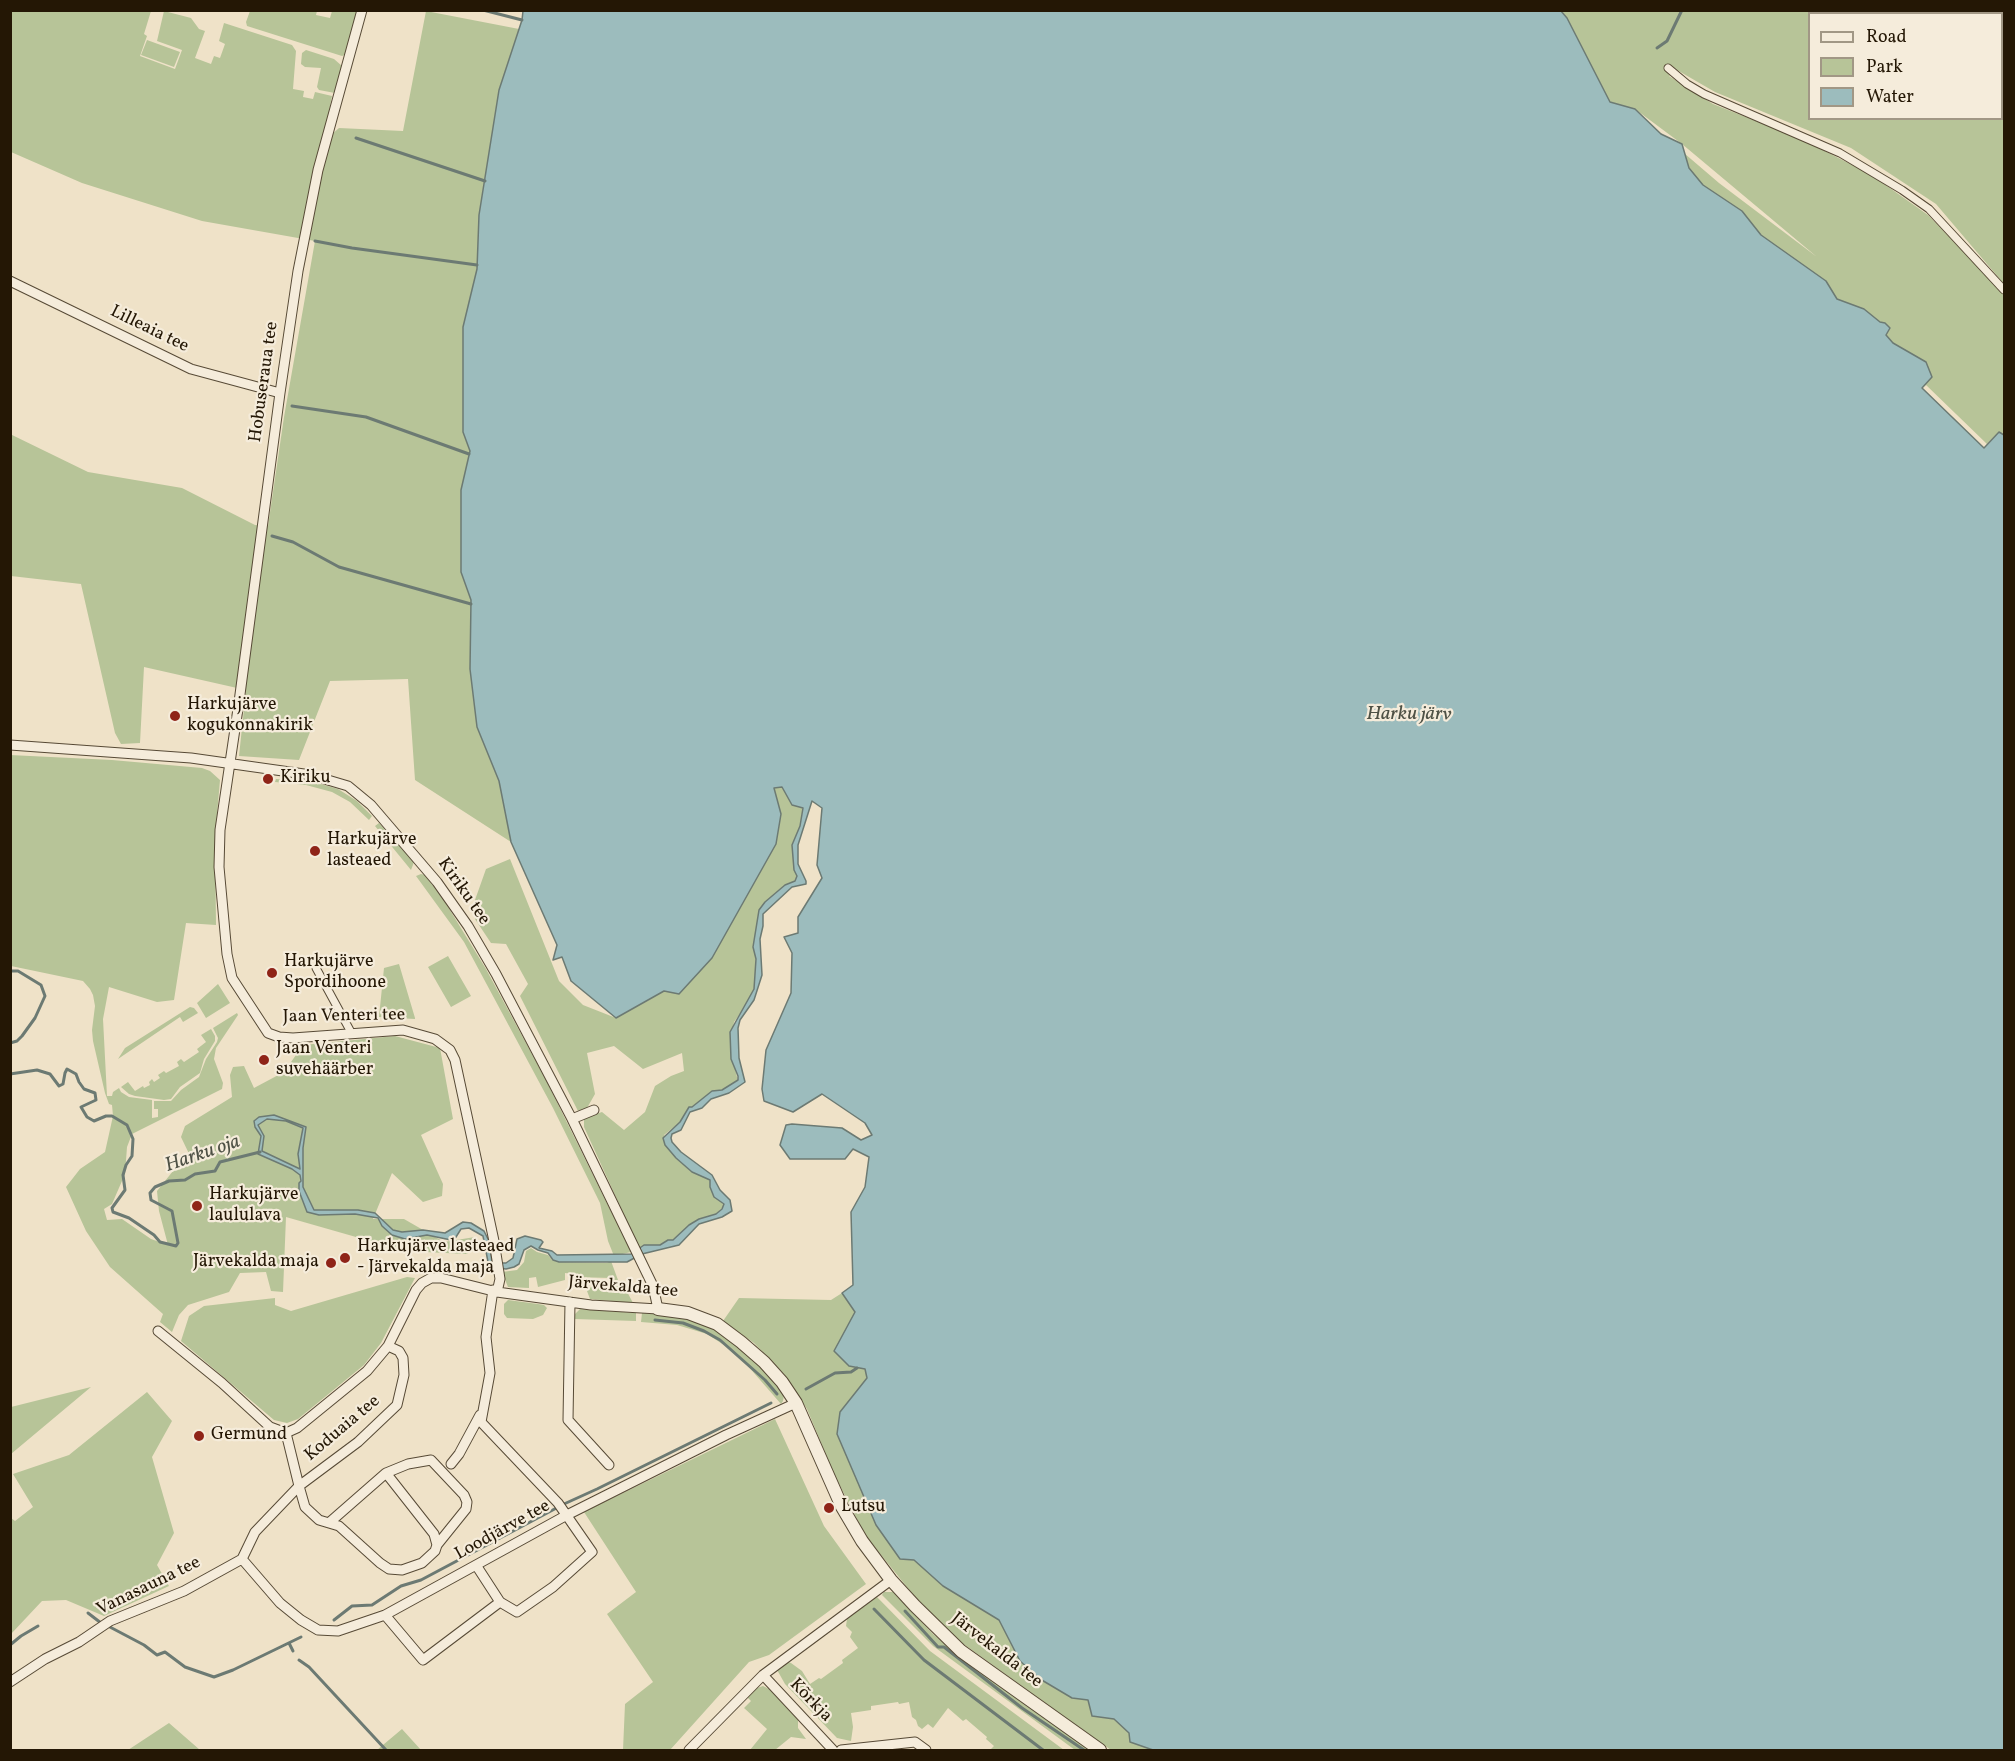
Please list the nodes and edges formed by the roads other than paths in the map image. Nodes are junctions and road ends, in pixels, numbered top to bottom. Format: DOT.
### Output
graph roads {
  1 [pos="362,10"];
  2 [pos="1668,68"];
  3 [pos="10,281"];
  4 [pos="2004,290"];
  5 [pos="280,393"];
  6 [pos="10,745"];
  7 [pos="229,763"];
  8 [pos="316,968"];
  9 [pos="352,1034"];
  10 [pos="594,1110"];
  11 [pos="572,1119"];
  12 [pos="495,1291"];
  13 [pos="570,1302"];
  14 [pos="658,1309"];
  15 [pos="158,1331"];
  16 [pos="388,1346"];
  17 [pos="796,1403"];
  18 [pos="481,1413"];
  19 [pos="286,1433"];
  20 [pos="451,1464"];
  21 [pos="609,1465"];
  22 [pos="386,1473"];
  23 [pos="299,1486"];
  24 [pos="563,1510"];
  25 [pos="330,1522"];
  26 [pos="437,1545"];
  27 [pos="242,1559"];
  28 [pos="476,1565"];
  29 [pos="891,1580"];
  30 [pos="500,1602"];
  31 [pos="385,1615"];
  32 [pos="763,1675"];
  33 [pos="10,1683"];
  34 [pos="690,1750"];
  35 [pos="833,1750"];
  36 [pos="841,1750"];
  37 [pos="926,1750"];
  38 [pos="1100,1750"];
  1 -- 5 [label="street, Hobuseraua tee"];
  2 -- 4 [label="street"];
  3 -- 5 [label="street, Lilleaia tee"];
  5 -- 7 [label="street, Hobuseraua tee"];
  6 -- 7 [label="street, Kiriku tee"];
  7 -- 9 [label="street, Jaan Venteri tee"];
  7 -- 11 [label="street, Kiriku tee"];
  8 -- 9 [label="street"];
  9 -- 12 [label="street, Jaan Venteri tee"];
  10 -- 11 [label="street"];
  11 -- 14 [label="street, Kiriku tee"];
  12 -- 13 [label="street, Järvekalda tee"];
  12 -- 16 [label="street, Järvekalda tee"];
  12 -- 18 [label="street, Jaan Venteri tee"];
  13 -- 14 [label="street, Järvekalda tee"];
  13 -- 21 [label="street"];
  14 -- 17 [label="street, Järvekalda tee"];
  15 -- 19 [label="street"];
  16 -- 19 [label="street, Järvekalda tee"];
  16 -- 23 [label="street, Koduaia tee"];
  17 -- 24 [label="street, Loodjärve tee"];
  17 -- 29 [label="street, Järvekalda tee"];
  18 -- 20 [label="street, Jaan Venteri tee"];
  18 -- 24 [label="street"];
  19 -- 23 [label="street, Koduaia tee"];
  22 -- 25 [label="street"];
  22 -- 26 [label="street"];
  22 -- 26 [label="street"];
  23 -- 25 [label="street"];
  23 -- 27 [label="street"];
  24 -- 28 [label="street, Loodjärve tee"];
  24 -- 30 [label="street"];
  25 -- 26 [label="street"];
  27 -- 31 [label="street, Loodjärve tee"];
  27 -- 33 [label="street, Vanasauna tee"];
  28 -- 30 [label="street"];
  28 -- 31 [label="street, Loodjärve tee"];
  29 -- 32 [label="street"];
  29 -- 38 [label="street, Järvekalda tee"];
  30 -- 31 [label="street"];
  32 -- 34 [label="street"];
  32 -- 35 [label="street, Kõrkja"];
  36 -- 37 [label="street"];
}
